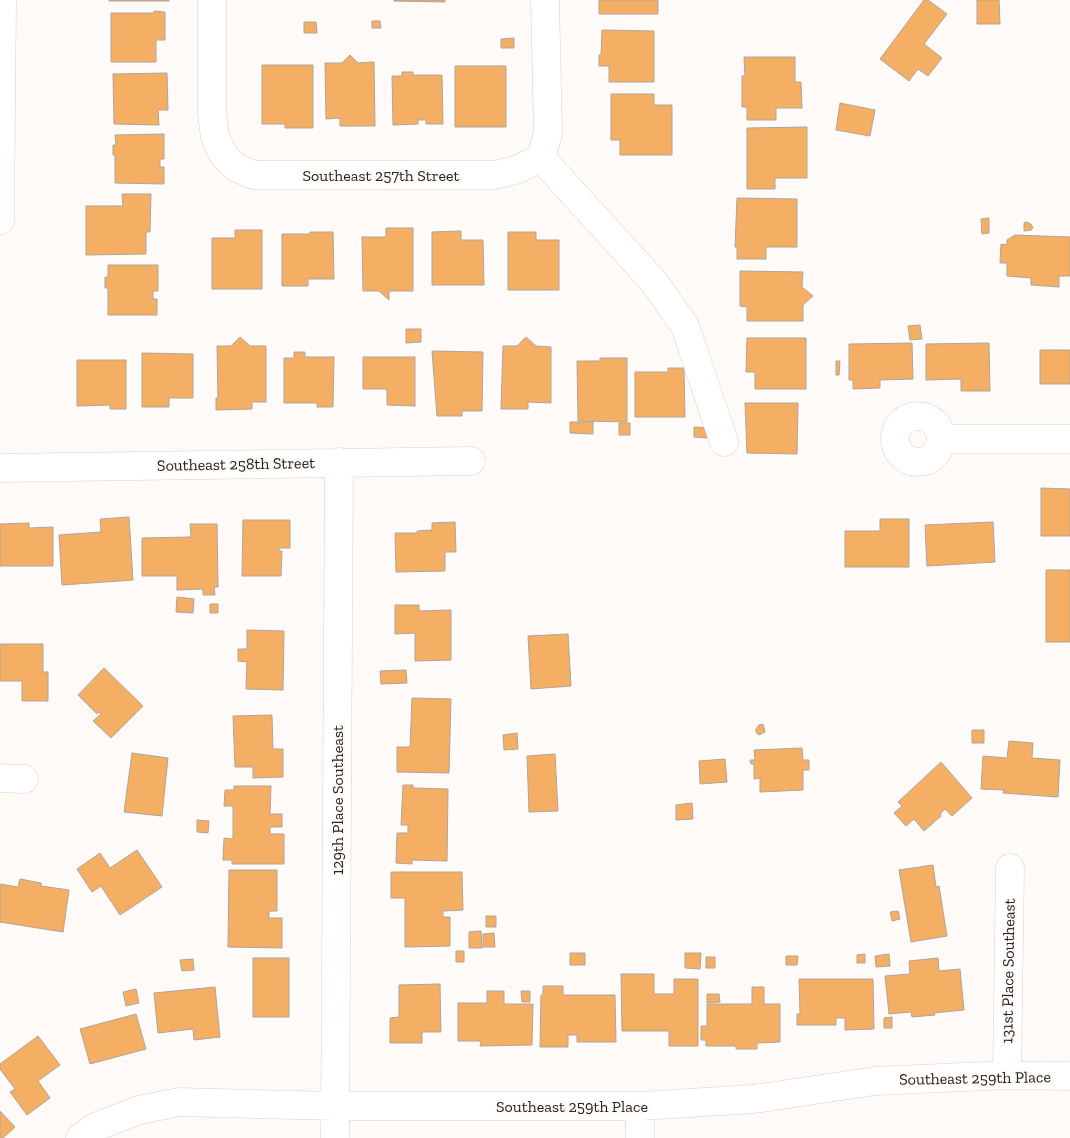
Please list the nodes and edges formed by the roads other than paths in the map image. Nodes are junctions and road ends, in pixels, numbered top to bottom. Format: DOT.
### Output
graph roads {
  1 [pos="2,0"];
  2 [pos="212,0"];
  3 [pos="545,0"];
  4 [pos="1,138"];
  5 [pos="541,158"];
  6 [pos="0,220"];
  7 [pos="942,439"];
  8 [pos="1070,439"];
  9 [pos="724,442"];
  10 [pos="471,461"];
  11 [pos="339,462"];
  12 [pos="0,468"];
  13 [pos="1010,868"];
  14 [pos="1006,1074"];
  15 [pos="1070,1076"];
  16 [pos="336,1106"];
  17 [pos="640,1106"];
  18 [pos="80,1138"];
  19 [pos="335,1138"];
  20 [pos="640,1138"];
  1 -- 4 [label="street"];
  2 -- 5 [label="street, Southeast 257th Street"];
  3 -- 5 [label="street"];
  4 -- 6 [label="street"];
  5 -- 9 [label="street"];
  7 -- 8 [label="street"];
  10 -- 11 [label="street, Southeast 258th Street"];
  11 -- 12 [label="street, Southeast 258th Street"];
  11 -- 16 [label="street, 129th Place Southeast"];
  13 -- 14 [label="street, 131st Place Southeast"];
  14 -- 15 [label="street, Southeast 259th Place"];
  14 -- 17 [label="street, Southeast 259th Place"];
  16 -- 17 [label="street, Southeast 259th Place"];
  16 -- 18 [label="street, Southeast 259th Place"];
  16 -- 19 [label="street, 129th Place Southeast"];
  17 -- 20 [label="street"];
}
